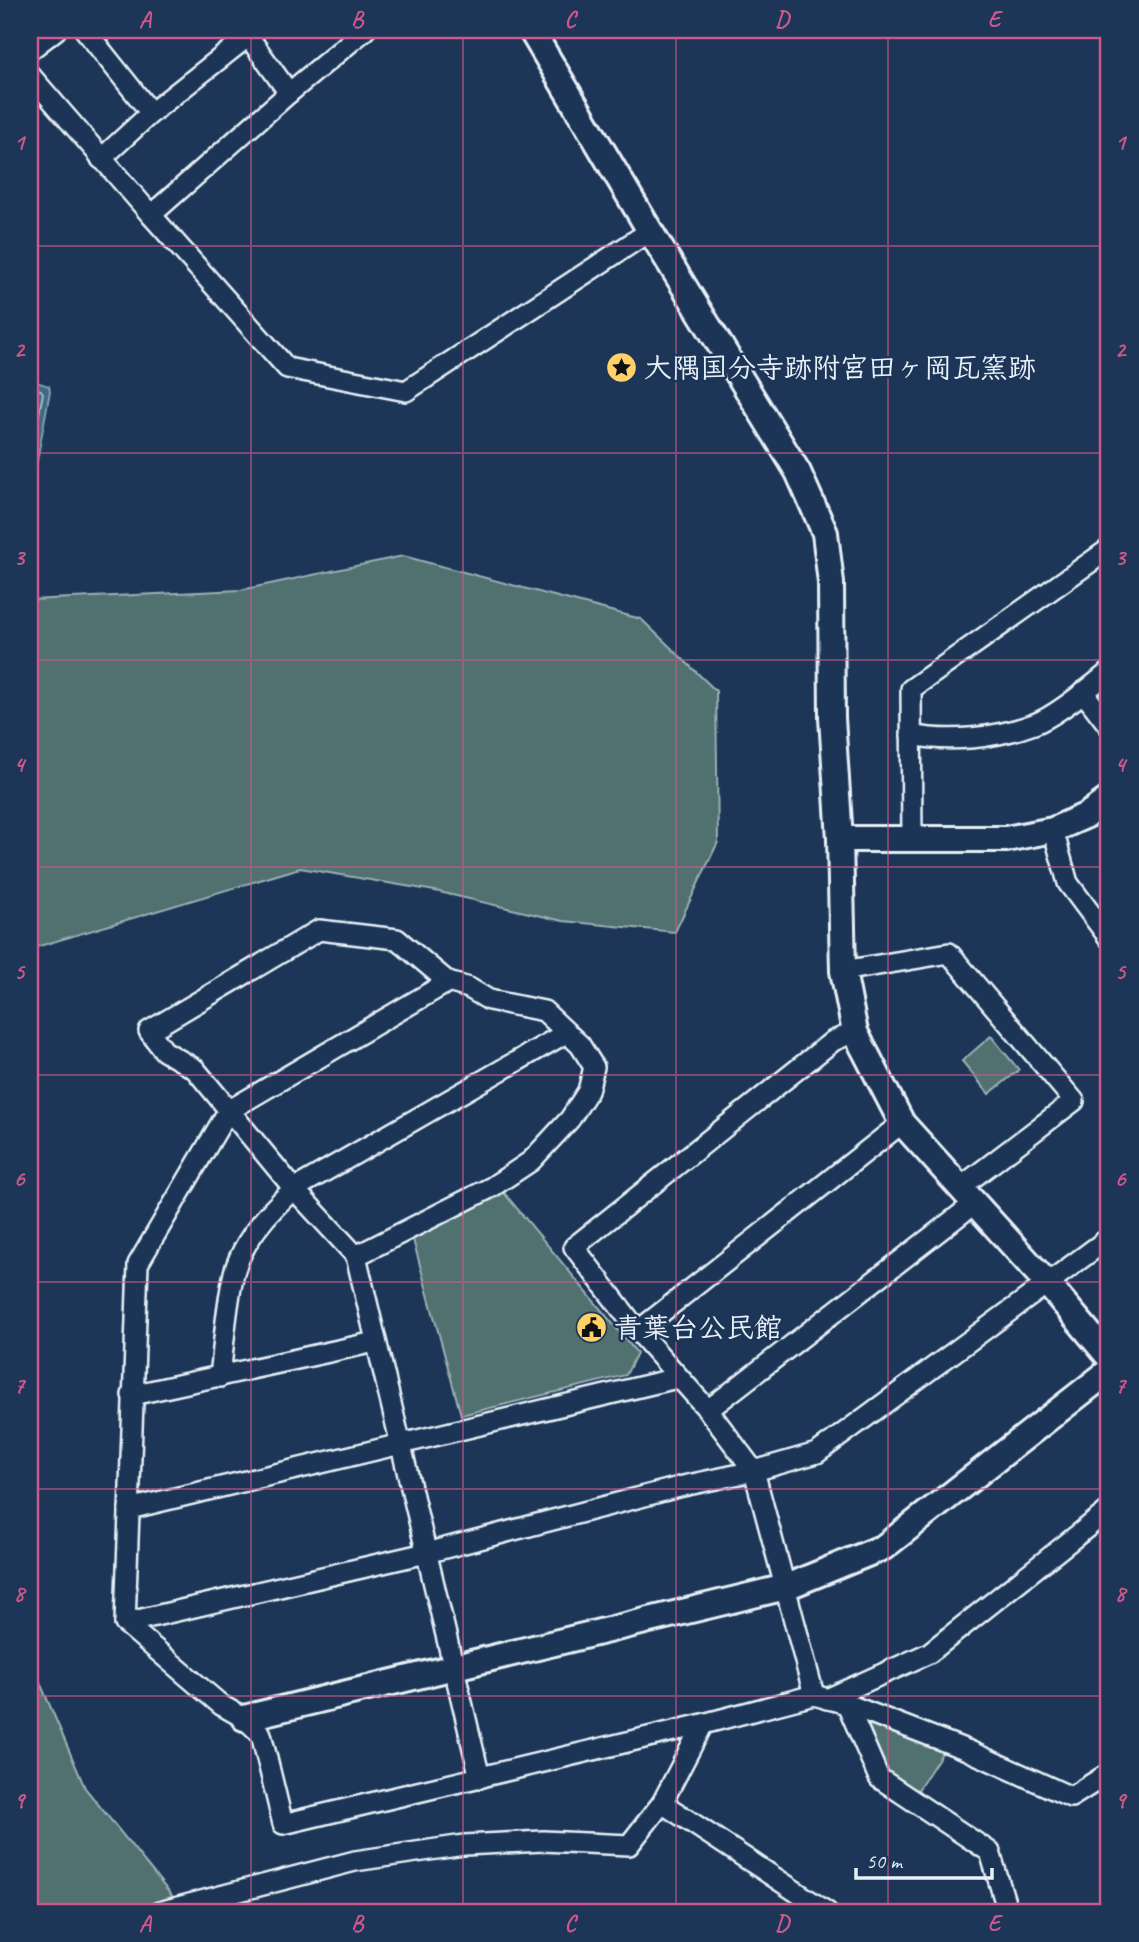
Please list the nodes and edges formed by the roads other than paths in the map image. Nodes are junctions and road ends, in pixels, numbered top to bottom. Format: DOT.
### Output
graph roads {
  1 [pos="56,30"];
  2 [pos="85,30"];
  3 [pos="365,30"];
  4 [pos="531,30"];
  5 [pos="252,33"];
  6 [pos="30,50"];
  7 [pos="30,75"];
  8 [pos="289,93"];
  9 [pos="151,113"];
  10 [pos="101,159"];
  11 [pos="151,215"];
  12 [pos="650,231"];
  13 [pos="1109,549"];
  14 [pos="1109,673"];
  15 [pos="1083,692"];
  16 [pos="1109,726"];
  17 [pos="911,735"];
  18 [pos="1109,799"];
  19 [pos="1053,830"];
  20 [pos="840,839"];
  21 [pos="912,841"];
  22 [pos="1109,936"];
  23 [pos="844,971"];
  24 [pos="448,982"];
  25 [pos="855,1032"];
  26 [pos="566,1033"];
  27 [pos="228,1111"];
  28 [pos="902,1123"];
  29 [pos="294,1189"];
  30 [pos="968,1195"];
  31 [pos="1109,1238"];
  32 [pos="356,1256"];
  33 [pos="1047,1283"];
  34 [pos="638,1331"];
  35 [pos="374,1342"];
  36 [pos="1109,1357"];
  37 [pos="1109,1371"];
  38 [pos="220,1377"];
  39 [pos="677,1378"];
  40 [pos="132,1395"];
  41 [pos="708,1410"];
  42 [pos="401,1444"];
  43 [pos="754,1471"];
  44 [pos="129,1509"];
  45 [pos="1109,1510"];
  46 [pos="426,1553"];
  47 [pos="786,1587"];
  48 [pos="125,1623"];
  49 [pos="454,1667"];
  50 [pos="821,1697"];
  51 [pos="847,1704"];
  52 [pos="244,1718"];
  53 [pos="703,1724"];
  54 [pos="1109,1773"];
  55 [pos="480,1777"];
  56 [pos="662,1802"];
  57 [pos="159,1912"];
  58 [pos="827,1912"];
  59 [pos="1008,1912"];
  1 -- 6 [label="street"];
  2 -- 9 [label="street"];
  3 -- 8 [label="street"];
  4 -- 12 [label="street"];
  5 -- 8 [label="street"];
  5 -- 9 [label="street"];
  7 -- 10 [label="street"];
  8 -- 11 [label="street"];
  9 -- 10 [label="street"];
  10 -- 11 [label="street"];
  11 -- 12 [label="street"];
  12 -- 20 [label="street"];
  13 -- 17 [label="street"];
  14 -- 15 [label="street"];
  15 -- 16 [label="street"];
  15 -- 17 [label="street"];
  17 -- 21 [label="street"];
  18 -- 19 [label="street"];
  19 -- 21 [label="street"];
  19 -- 22 [label="street"];
  20 -- 21 [label="street"];
  20 -- 23 [label="street"];
  23 -- 25 [label="street"];
  23 -- 30 [label="street"];
  24 -- 26 [label="street"];
  24 -- 27 [label="street"];
  24 -- 27 [label="street"];
  25 -- 28 [label="street"];
  25 -- 34 [label="street"];
  26 -- 29 [label="street"];
  26 -- 32 [label="street"];
  27 -- 29 [label="street"];
  27 -- 40 [label="street"];
  28 -- 30 [label="street"];
  28 -- 34 [label="street"];
  29 -- 32 [label="street"];
  29 -- 38 [label="street"];
  30 -- 33 [label="street"];
  30 -- 41 [label="street"];
  31 -- 33 [label="street"];
  32 -- 35 [label="street"];
  33 -- 36 [label="street"];
  33 -- 43 [label="street"];
  34 -- 39 [label="street"];
  35 -- 38 [label="street"];
  35 -- 42 [label="street"];
  37 -- 47 [label="street"];
  38 -- 40 [label="street"];
  39 -- 41 [label="street"];
  39 -- 42 [label="street"];
  40 -- 44 [label="street"];
  41 -- 43 [label="street"];
  42 -- 44 [label="street"];
  42 -- 46 [label="street"];
  43 -- 46 [label="street"];
  43 -- 47 [label="street"];
  44 -- 48 [label="street"];
  45 -- 50 [label="street"];
  46 -- 48 [label="street"];
  46 -- 49 [label="street"];
  47 -- 49 [label="street"];
  47 -- 50 [label="street"];
  48 -- 52 [label="street"];
  49 -- 52 [label="street"];
  49 -- 55 [label="street"];
  50 -- 51 [label="street"];
  50 -- 53 [label="street"];
  51 -- 54 [label="street"];
  51 -- 59 [label="street"];
  52 -- 55 [label="street"];
  53 -- 55 [label="street"];
  53 -- 56 [label="street"];
  56 -- 57 [label="street"];
  56 -- 58 [label="street"];
}
